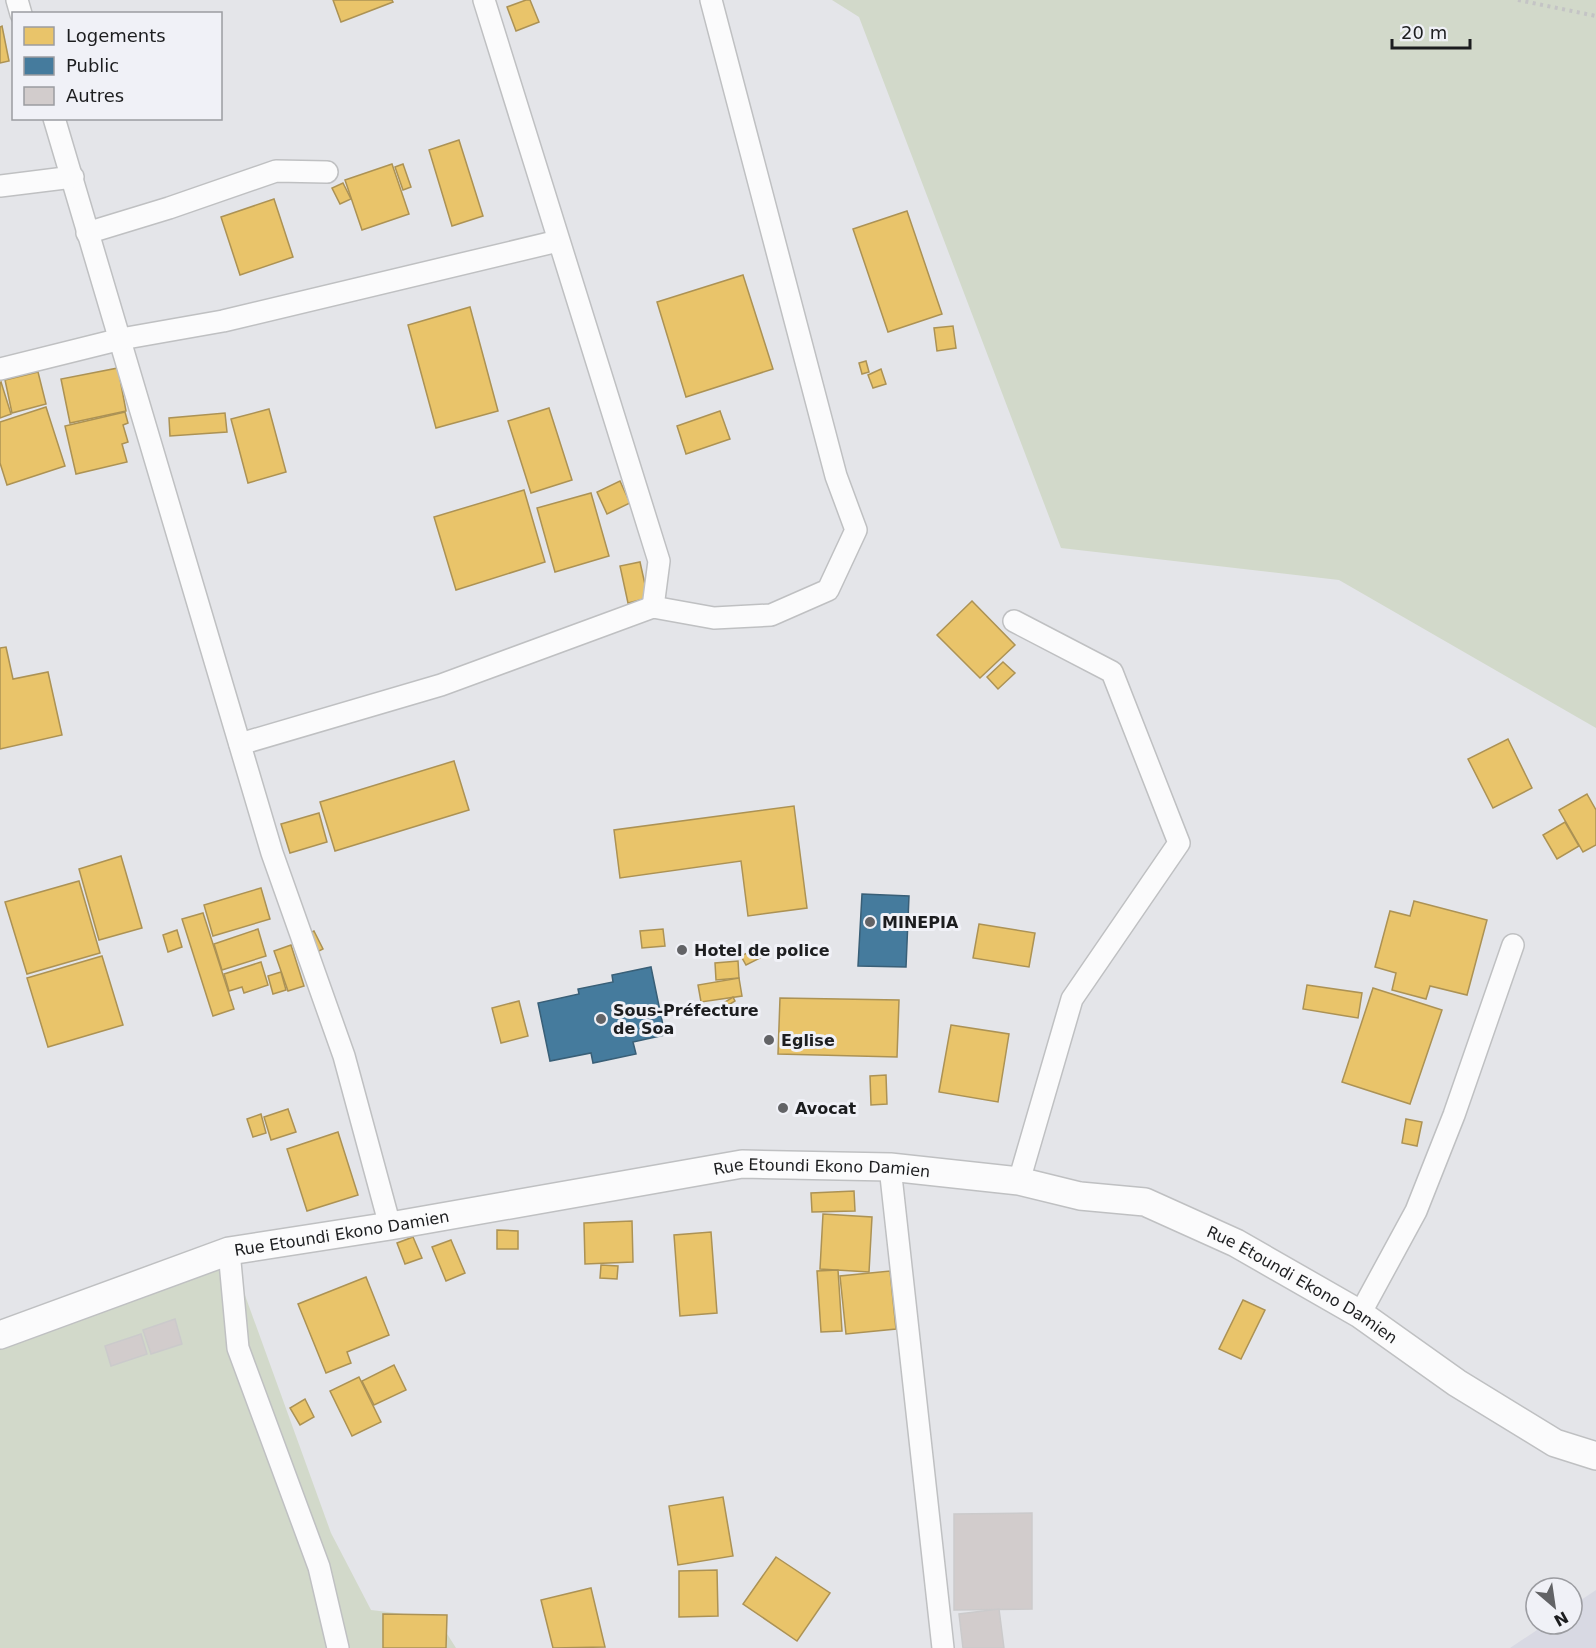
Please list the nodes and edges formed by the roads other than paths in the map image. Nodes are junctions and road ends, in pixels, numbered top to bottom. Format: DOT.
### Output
graph roads {
  1 [pos="484,0"];
  2 [pos="711,0"];
  3 [pos="55,120"];
  4 [pos="327,172"];
  5 [pos="73,177"];
  6 [pos="0,186"];
  7 [pos="87,233"];
  8 [pos="558,241"];
  9 [pos="121,339"];
  10 [pos="0,369"];
  11 [pos="653,607"];
  12 [pos="1014,621"];
  13 [pos="240,744"];
  14 [pos="1513,945"];
  15 [pos="890,1167"];
  16 [pos="1019,1181"];
  17 [pos="390,1226"];
  18 [pos="229,1251"];
  19 [pos="1360,1314"];
  20 [pos="0,1335"];
  21 [pos="1596,1455"];
  22 [pos="338,1648"];
  23 [pos="943,1648"];
  1 -- 8 [label="street"];
  2 -- 11 [label="street"];
  3 -- 5 [label="street"];
  4 -- 7 [label="street"];
  5 -- 6 [label="street"];
  5 -- 7 [label="street"];
  7 -- 9 [label="street"];
  8 -- 9 [label="street"];
  8 -- 11 [label="street"];
  9 -- 10 [label="street"];
  9 -- 13 [label="street"];
  11 -- 13 [label="street"];
  12 -- 16 [label="street"];
  13 -- 17 [label="street"];
  14 -- 19 [label="street"];
  15 -- 16 [label="street, Rue Etoundi Ekono Damien"];
  15 -- 17 [label="street, Rue Etoundi Ekono Damien"];
  15 -- 23 [label="street"];
  16 -- 19 [label="street, Rue Etoundi Ekono Damien"];
  17 -- 18 [label="street, Rue Etoundi Ekono Damien"];
  18 -- 20 [label="street, Rue Etoundi Ekono Damien"];
  18 -- 22 [label="street"];
  19 -- 21 [label="street, Rue Etoundi Ekono Damien"];
}
